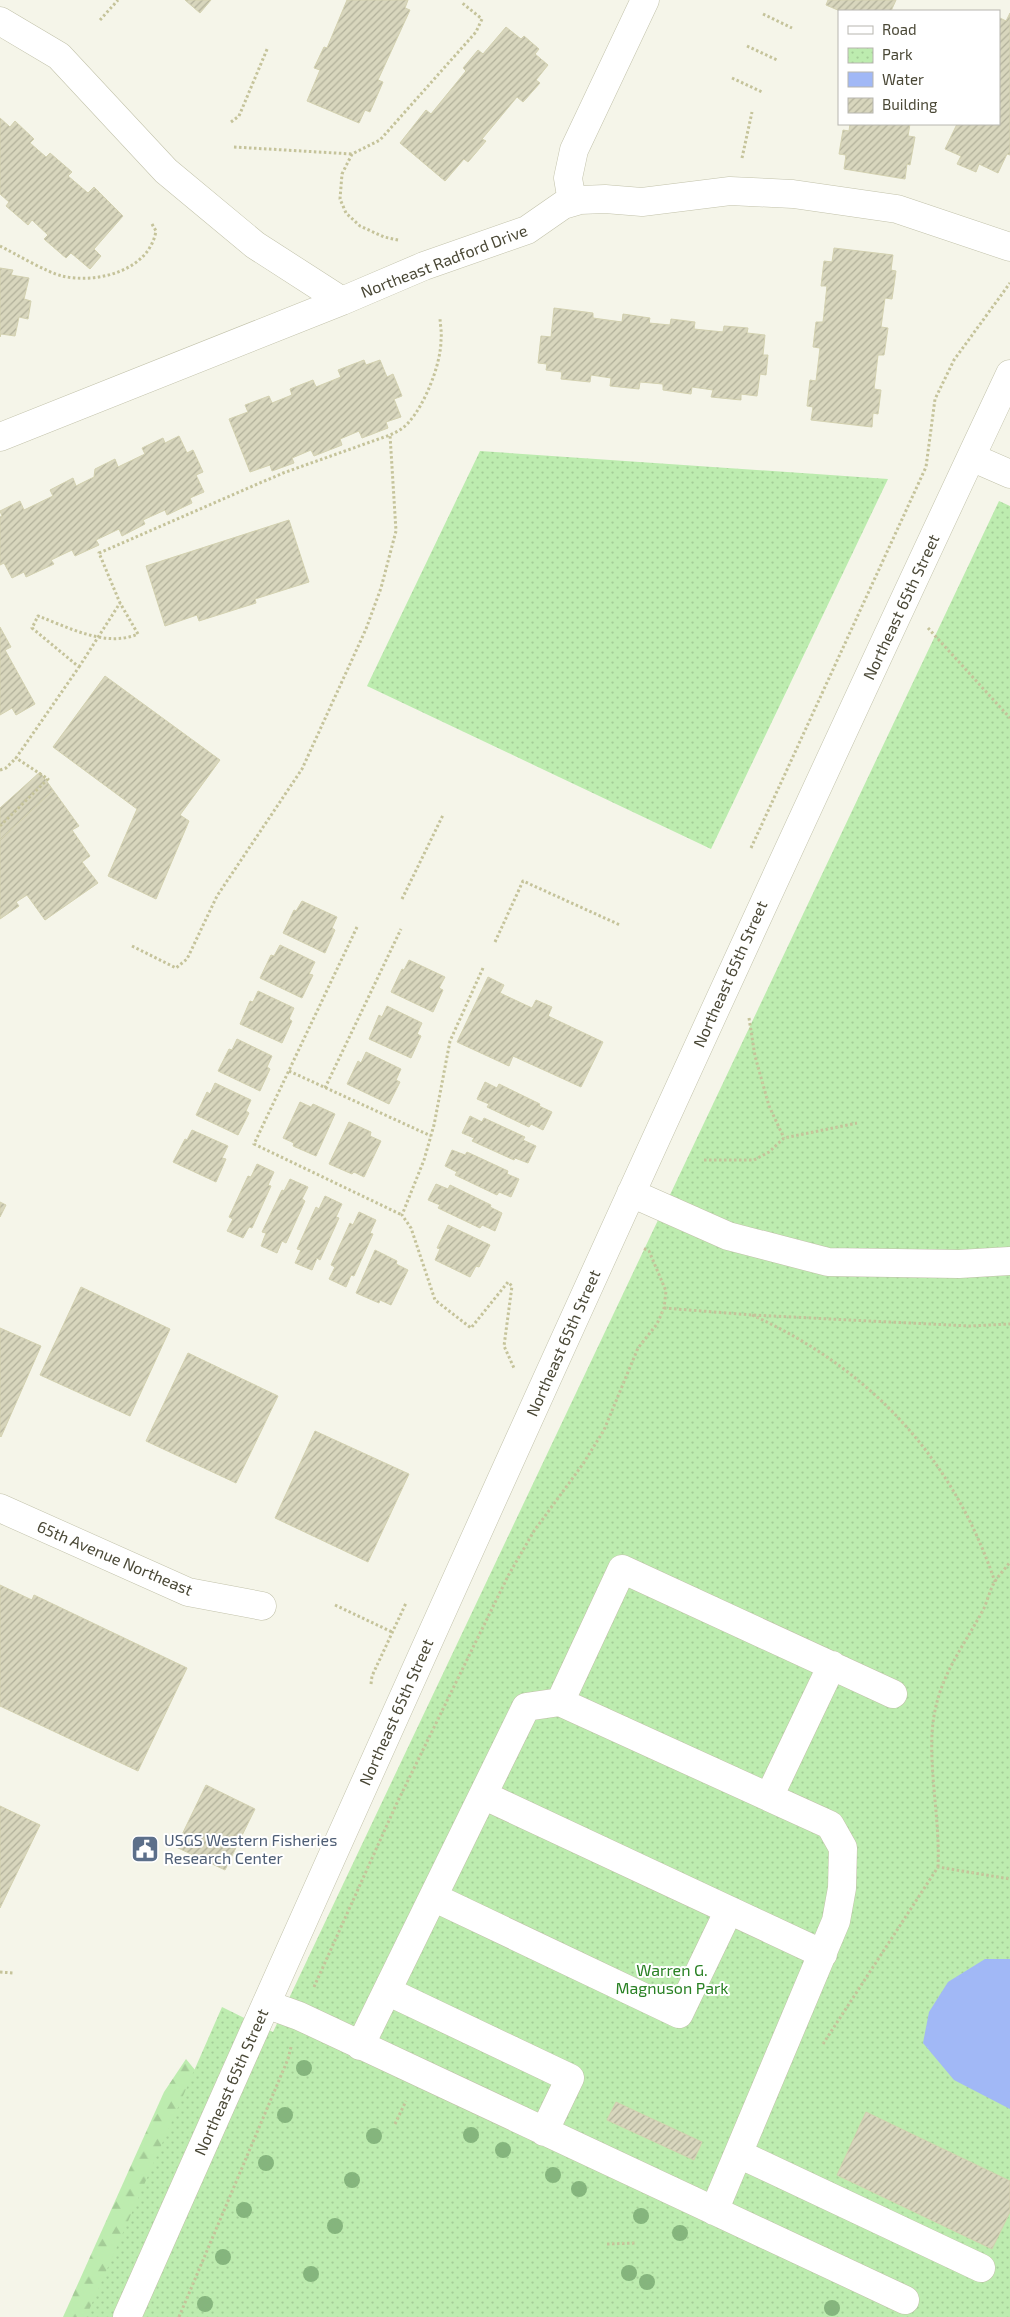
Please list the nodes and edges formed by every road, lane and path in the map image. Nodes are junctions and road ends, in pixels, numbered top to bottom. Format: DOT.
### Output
graph roads {
  1 [pos="118,0"];
  2 [pos="645,0"];
  3 [pos="461,2"];
  4 [pos="763,14"];
  5 [pos="100,20"];
  6 [pos="0,21"];
  7 [pos="792,28"];
  8 [pos="747,46"];
  9 [pos="268,47"];
  10 [pos="776,60"];
  11 [pos="732,78"];
  12 [pos="762,92"];
  13 [pos="752,112"];
  14 [pos="231,122"];
  15 [pos="234,147"];
  16 [pos="352,154"];
  17 [pos="741,165"];
  18 [pos="572,202"];
  19 [pos="152,224"];
  20 [pos="403,241"];
  21 [pos="0,246"];
  22 [pos="1010,246"];
  23 [pos="1010,283"];
  24 [pos="342,301"];
  25 [pos="440,317"];
  26 [pos="1010,374"];
  27 [pos="390,436"];
  28 [pos="0,437"];
  29 [pos="971,457"];
  30 [pos="1010,474"];
  31 [pos="120,603"];
  32 [pos="925,624"];
  33 [pos="98,637"];
  34 [pos="79,667"];
  35 [pos="1010,718"];
  36 [pos="16,758"];
  37 [pos="0,770"];
  38 [pos="443,815"];
  39 [pos="0,826"];
  40 [pos="750,854"];
  41 [pos="402,899"];
  42 [pos="620,925"];
  43 [pos="357,926"];
  44 [pos="401,929"];
  45 [pos="495,942"];
  46 [pos="132,946"];
  47 [pos="483,968"];
  48 [pos="748,1016"];
  49 [pos="289,1071"];
  50 [pos="325,1088"];
  51 [pos="857,1123"];
  52 [pos="431,1136"];
  53 [pos="784,1138"];
  54 [pos="704,1160"];
  55 [pos="631,1193"];
  56 [pos="402,1215"];
  57 [pos="649,1251"];
  58 [pos="1010,1261"];
  59 [pos="664,1308"];
  60 [pos="752,1315"];
  61 [pos="1010,1324"];
  62 [pos="516,1372"];
  63 [pos="0,1508"];
  64 [pos="1010,1562"];
  65 [pos="994,1582"];
  66 [pos="335,1605"];
  67 [pos="262,1606"];
  68 [pos="392,1632"];
  69 [pos="832,1665"];
  70 [pos="893,1694"];
  71 [pos="560,1702"];
  72 [pos="483,1795"];
  73 [pos="769,1797"];
  74 [pos="938,1867"];
  75 [pos="1010,1879"];
  76 [pos="434,1897"];
  77 [pos="729,1910"];
  78 [pos="822,1954"];
  79 [pos="0,1972"];
  80 [pos="13,1973"];
  81 [pos="317,1981"];
  82 [pos="387,1991"];
  83 [pos="266,2004"];
  84 [pos="291,2045"];
  85 [pos="360,2046"];
  86 [pos="818,2051"];
  87 [pos="544,2132"];
  88 [pos="739,2154"];
  89 [pos="714,2211"];
  90 [pos="637,2243"];
  91 [pos="607,2244"];
  92 [pos="981,2268"];
  93 [pos="905,2300"];
  94 [pos="127,2317"];
  95 [pos="179,2317"];
  1 -- 5 [label="path"];
  2 -- 18 [label="street"];
  3 -- 16 [label="path"];
  4 -- 7 [label="path"];
  6 -- 24 [label="street, Northeast Radford Drive"];
  8 -- 10 [label="path"];
  9 -- 14 [label="path"];
  11 -- 12 [label="path"];
  13 -- 17 [label="path"];
  15 -- 16 [label="path"];
  16 -- 20 [label="path"];
  18 -- 22 [label="street, Northeast Radford Drive"];
  18 -- 24 [label="street, Northeast Radford Drive"];
  19 -- 21 [label="path"];
  23 -- 40 [label="path"];
  24 -- 28 [label="street, Northeast Radford Drive"];
  25 -- 27 [label="path"];
  26 -- 29 [label="street, Northeast 65th Street"];
  27 -- 31 [label="path"];
  27 -- 46 [label="path"];
  29 -- 30 [label="street"];
  29 -- 55 [label="street, Northeast 65th Street"];
  31 -- 33 [label="path"];
  31 -- 33 [label="path"];
  32 -- 35 [label="path"];
  33 -- 34 [label="path"];
  33 -- 34 [label="path"];
  34 -- 36 [label="path"];
  36 -- 37 [label="path"];
  36 -- 39 [label="path"];
  38 -- 41 [label="path"];
  42 -- 45 [label="path"];
  43 -- 49 [label="path"];
  44 -- 50 [label="path"];
  47 -- 52 [label="path"];
  48 -- 53 [label="path"];
  49 -- 50 [label="path"];
  49 -- 56 [label="path"];
  50 -- 52 [label="path"];
  51 -- 53 [label="path"];
  52 -- 56 [label="path"];
  53 -- 54 [label="path"];
  55 -- 58 [label="street"];
  55 -- 83 [label="street, Northeast 65th Street"];
  56 -- 62 [label="path"];
  57 -- 59 [label="path"];
  59 -- 60 [label="path"];
  59 -- 81 [label="path"];
  60 -- 61 [label="path"];
  60 -- 65 [label="path"];
  63 -- 67 [label="street, 65th Avenue Northeast"];
  64 -- 65 [label="path"];
  65 -- 74 [label="path"];
  66 -- 68 [label="path"];
  69 -- 70 [label="street"];
  69 -- 71 [label="street"];
  69 -- 73 [label="street"];
  71 -- 72 [label="street"];
  71 -- 73 [label="street"];
  72 -- 76 [label="street"];
  72 -- 77 [label="street"];
  73 -- 78 [label="street"];
  74 -- 75 [label="path"];
  74 -- 86 [label="path"];
  76 -- 77 [label="street"];
  76 -- 82 [label="street"];
  77 -- 78 [label="street"];
  78 -- 88 [label="street"];
  79 -- 80 [label="path"];
  82 -- 85 [label="street"];
  82 -- 87 [label="street"];
  83 -- 85 [label="street"];
  83 -- 94 [label="street, Northeast 65th Street"];
  84 -- 95 [label="path"];
  85 -- 87 [label="street"];
  87 -- 89 [label="street"];
  88 -- 89 [label="street"];
  88 -- 92 [label="street"];
  89 -- 93 [label="street"];
  90 -- 91 [label="path"];
}
